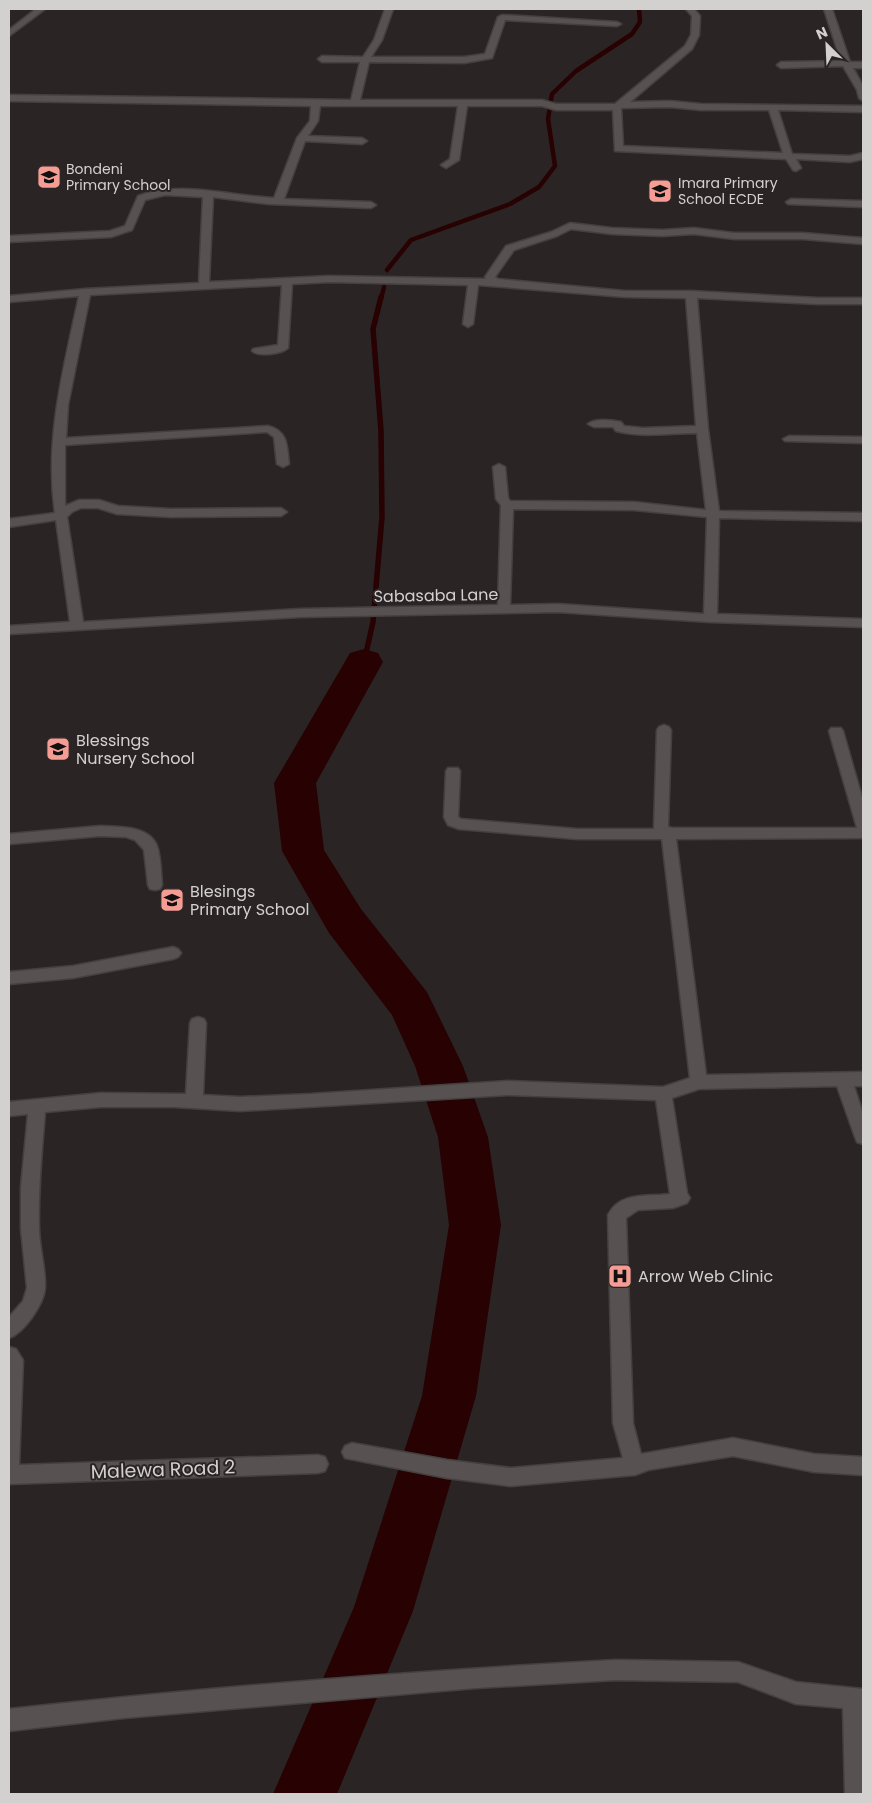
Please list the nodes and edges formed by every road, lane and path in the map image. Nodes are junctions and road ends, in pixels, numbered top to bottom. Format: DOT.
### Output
graph roads {
  1 [pos="40,9"];
  2 [pos="389,9"];
  3 [pos="690,9"];
  4 [pos="828,9"];
  5 [pos="617,24"];
  6 [pos="9,34"];
  7 [pos="322,59"];
  8 [pos="365,60"];
  9 [pos="846,64"];
  10 [pos="781,65"];
  11 [pos="863,65"];
  12 [pos="9,98"];
  13 [pos="863,98"];
  14 [pos="316,103"];
  15 [pos="355,103"];
  16 [pos="463,104"];
  17 [pos="619,106"];
  18 [pos="772,108"];
  19 [pos="863,109"];
  20 [pos="302,138"];
  21 [pos="362,141"];
  22 [pos="788,156"];
  23 [pos="863,156"];
  24 [pos="446,165"];
  25 [pos="796,168"];
  26 [pos="208,194"];
  27 [pos="278,201"];
  28 [pos="791,202"];
  29 [pos="863,204"];
  30 [pos="371,205"];
  31 [pos="9,239"];
  32 [pos="863,241"];
  33 [pos="287,282"];
  34 [pos="495,282"];
  35 [pos="473,283"];
  36 [pos="204,287"];
  37 [pos="85,292"];
  38 [pos="691,294"];
  39 [pos="9,299"];
  40 [pos="863,301"];
  41 [pos="468,324"];
  42 [pos="257,351"];
  43 [pos="594,424"];
  44 [pos="702,429"];
  45 [pos="789,439"];
  46 [pos="863,440"];
  47 [pos="60,442"];
  48 [pos="283,464"];
  49 [pos="499,467"];
  50 [pos="507,505"];
  51 [pos="281,512"];
  52 [pos="713,514"];
  53 [pos="62,516"];
  54 [pos="863,516"];
  55 [pos="9,523"];
  56 [pos="504,609"];
  57 [pos="710,618"];
  58 [pos="863,623"];
  59 [pos="77,625"];
  60 [pos="9,630"];
  61 [pos="664,730"];
  62 [pos="836,730"];
  63 [pos="453,771"];
  64 [pos="863,825"];
  65 [pos="664,832"];
  66 [pos="863,832"];
  67 [pos="9,839"];
  68 [pos="155,885"];
  69 [pos="173,953"];
  70 [pos="9,978"];
  71 [pos="198,1023"];
  72 [pos="863,1079"];
  73 [pos="843,1080"];
  74 [pos="700,1082"];
  75 [pos="663,1094"];
  76 [pos="194,1101"];
  77 [pos="37,1106"];
  78 [pos="9,1109"];
  79 [pos="863,1137"];
  80 [pos="9,1330"];
  81 [pos="9,1355"];
  82 [pos="352,1452"];
  83 [pos="318,1464"];
  84 [pos="9,1465"];
  85 [pos="635,1466"];
  86 [pos="863,1466"];
  87 [pos="9,1475"];
  88 [pos="858,1698"];
  89 [pos="9,1720"];
  90 [pos="856,1794"];
  1 -- 6 [label="street"];
  2 -- 8 [label="street"];
  3 -- 17 [label="street"];
  4 -- 9 [label="street"];
  5 -- 8 [label="street"];
  7 -- 8 [label="street"];
  8 -- 15 [label="street"];
  9 -- 10 [label="street"];
  9 -- 11 [label="street"];
  9 -- 13 [label="street"];
  12 -- 14 [label="street"];
  14 -- 15 [label="street"];
  14 -- 20 [label="street"];
  15 -- 16 [label="street"];
  16 -- 17 [label="street"];
  16 -- 24 [label="street"];
  17 -- 18 [label="street"];
  17 -- 22 [label="street"];
  18 -- 19 [label="street"];
  18 -- 22 [label="street"];
  20 -- 21 [label="street"];
  20 -- 27 [label="street"];
  22 -- 23 [label="street"];
  22 -- 25 [label="street"];
  26 -- 27 [label="street"];
  26 -- 31 [label="street"];
  26 -- 36 [label="street"];
  27 -- 30 [label="street"];
  28 -- 29 [label="street"];
  32 -- 34 [label="street"];
  33 -- 35 [label="street"];
  33 -- 36 [label="street"];
  33 -- 42 [label="street"];
  34 -- 35 [label="street"];
  34 -- 38 [label="street"];
  35 -- 41 [label="street"];
  36 -- 37 [label="street"];
  37 -- 39 [label="street"];
  37 -- 47 [label="street"];
  38 -- 40 [label="street"];
  38 -- 44 [label="street"];
  43 -- 44 [label="street"];
  44 -- 52 [label="street"];
  45 -- 46 [label="street"];
  47 -- 48 [label="street"];
  47 -- 53 [label="street"];
  49 -- 50 [label="street"];
  50 -- 52 [label="street"];
  50 -- 56 [label="street"];
  51 -- 53 [label="street"];
  52 -- 54 [label="street"];
  52 -- 57 [label="street"];
  53 -- 55 [label="street"];
  53 -- 59 [label="street"];
  56 -- 57 [label="street, Sabasaba Lane"];
  56 -- 59 [label="street, Sabasaba Lane"];
  57 -- 58 [label="street, Sabasaba Lane"];
  59 -- 60 [label="street, Sabasaba Lane"];
  61 -- 65 [label="street"];
  62 -- 64 [label="street"];
  63 -- 65 [label="street"];
  65 -- 66 [label="street"];
  65 -- 74 [label="street"];
  67 -- 68 [label="street"];
  69 -- 70 [label="street"];
  71 -- 76 [label="street"];
  72 -- 73 [label="street"];
  73 -- 74 [label="street"];
  73 -- 79 [label="street"];
  74 -- 75 [label="street"];
  75 -- 76 [label="street"];
  75 -- 85 [label="street"];
  76 -- 77 [label="street"];
  77 -- 78 [label="street"];
  77 -- 80 [label="street"];
  81 -- 84 [label="street"];
  82 -- 85 [label="street"];
  83 -- 87 [label="street, Malewa Road 2"];
  85 -- 86 [label="street"];
  88 -- 89 [label="street"];
  88 -- 90 [label="street"];
}
